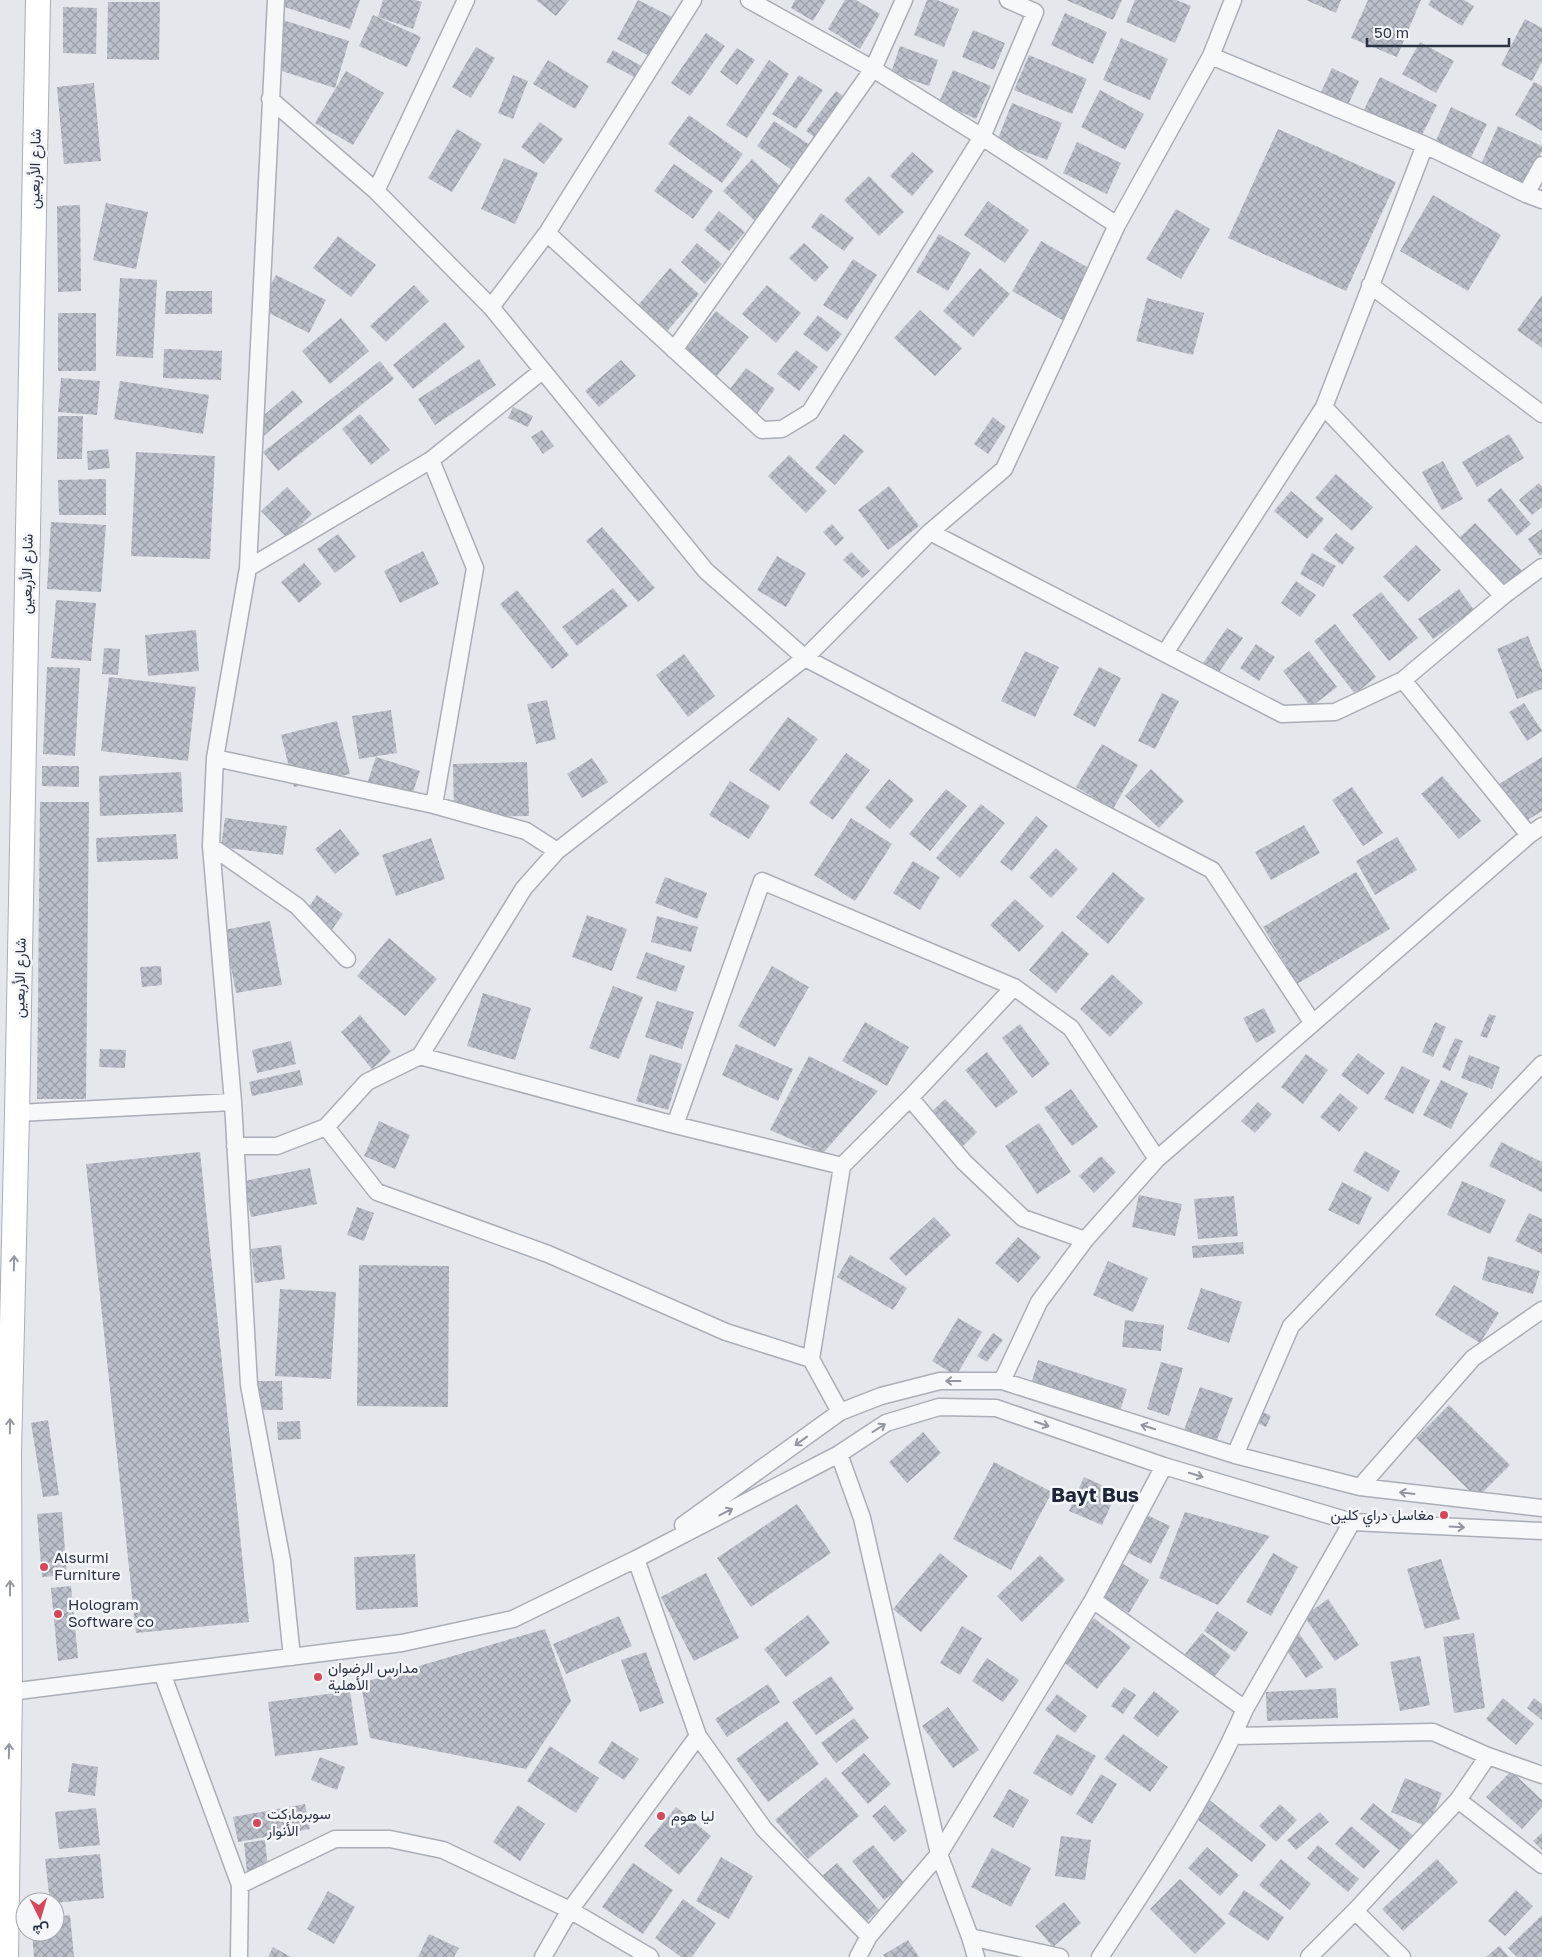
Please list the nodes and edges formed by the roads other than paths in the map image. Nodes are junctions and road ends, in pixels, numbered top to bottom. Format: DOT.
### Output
graph roads {
  1 [pos="38,0"];
  2 [pos="276,0"];
  3 [pos="466,0"];
  4 [pos="693,0"];
  5 [pos="749,0"];
  6 [pos="904,0"];
  7 [pos="1008,0"];
  8 [pos="1233,0"];
  9 [pos="1211,56"];
  10 [pos="873,69"];
  11 [pos="270,99"];
  12 [pos="982,136"];
  13 [pos="1425,145"];
  14 [pos="1542,165"];
  15 [pos="376,191"];
  16 [pos="1526,194"];
  17 [pos="1542,200"];
  18 [pos="1117,225"];
  19 [pos="547,233"];
  20 [pos="1370,286"];
  21 [pos="492,306"];
  22 [pos="674,350"];
  23 [pos="542,371"];
  24 [pos="1324,407"];
  25 [pos="1542,414"];
  26 [pos="431,460"];
  27 [pos="930,532"];
  28 [pos="1542,567"];
  29 [pos="248,568"];
  30 [pos="1503,596"];
  31 [pos="1165,653"];
  32 [pos="805,658"];
  33 [pos="1403,680"];
  34 [pos="215,758"];
  35 [pos="434,805"];
  36 [pos="1535,831"];
  37 [pos="211,846"];
  38 [pos="557,851"];
  39 [pos="347,959"];
  40 [pos="1014,987"];
  41 [pos="1312,1022"];
  42 [pos="420,1056"];
  43 [pos="1542,1064"];
  44 [pos="910,1098"];
  45 [pos="233,1102"];
  46 [pos="18,1113"];
  47 [pos="676,1125"];
  48 [pos="326,1127"];
  49 [pos="235,1146"];
  50 [pos="1157,1159"];
  51 [pos="842,1166"];
  52 [pos="1085,1240"];
  53 [pos="1542,1310"];
  54 [pos="811,1359"];
  55 [pos="1002,1381"];
  56 [pos="840,1412"];
  57 [pos="839,1454"];
  58 [pos="1235,1455"];
  59 [pos="1164,1466"];
  60 [pos="1360,1487"];
  61 [pos="1542,1508"];
  62 [pos="1352,1522"];
  63 [pos="1542,1531"];
  64 [pos="636,1559"];
  65 [pos="1093,1600"];
  66 [pos="292,1657"];
  67 [pos="162,1673"];
  68 [pos="10,1692"];
  69 [pos="1245,1710"];
  70 [pos="698,1736"];
  71 [pos="1234,1736"];
  72 [pos="1488,1756"];
  73 [pos="1542,1775"];
  74 [pos="1458,1800"];
  75 [pos="940,1854"];
  76 [pos="1542,1865"];
  77 [pos="240,1885"];
  78 [pos="570,1910"];
  79 [pos="1355,1911"];
  80 [pos="870,1936"];
  81 [pos="970,1937"];
  82 [pos="6,1957"];
  83 [pos="239,1957"];
  84 [pos="543,1957"];
  85 [pos="650,1957"];
  86 [pos="858,1957"];
  87 [pos="976,1957"];
  88 [pos="1060,1957"];
  89 [pos="1100,1957"];
  90 [pos="1309,1957"];
  91 [pos="1402,1957"];
  1 -- 46 [label="main road, شارع الأربعين"];
  2 -- 11 [label="street"];
  3 -- 15 [label="street"];
  4 -- 19 [label="street"];
  5 -- 10 [label="street"];
  6 -- 10 [label="street"];
  7 -- 12 [label="street"];
  8 -- 9 [label="street"];
  9 -- 13 [label="street"];
  9 -- 18 [label="street"];
  10 -- 12 [label="street"];
  10 -- 22 [label="street"];
  11 -- 15 [label="street"];
  11 -- 29 [label="street"];
  12 -- 18 [label="street"];
  12 -- 22 [label="street"];
  13 -- 16 [label="street"];
  13 -- 20 [label="street"];
  14 -- 16 [label="street"];
  15 -- 21 [label="street"];
  16 -- 17 [label="street"];
  18 -- 27 [label="street"];
  19 -- 21 [label="street"];
  19 -- 22 [label="street"];
  20 -- 24 [label="street"];
  20 -- 25 [label="street"];
  21 -- 23 [label="street"];
  23 -- 26 [label="street"];
  23 -- 32 [label="street"];
  24 -- 30 [label="street"];
  24 -- 31 [label="street"];
  26 -- 29 [label="street"];
  26 -- 35 [label="street"];
  27 -- 31 [label="street"];
  27 -- 32 [label="street"];
  28 -- 30 [label="street"];
  29 -- 34 [label="street"];
  30 -- 33 [label="street"];
  31 -- 33 [label="street"];
  32 -- 38 [label="street"];
  32 -- 41 [label="street"];
  33 -- 36 [label="street"];
  34 -- 35 [label="street"];
  34 -- 37 [label="street"];
  35 -- 38 [label="street"];
  36 -- 41 [label="street"];
  37 -- 39 [label="street"];
  37 -- 45 [label="street"];
  38 -- 42 [label="street"];
  40 -- 44 [label="street"];
  40 -- 47 [label="street"];
  40 -- 50 [label="street"];
  41 -- 50 [label="street"];
  42 -- 47 [label="street"];
  42 -- 48 [label="street"];
  43 -- 58 [label="street"];
  44 -- 51 [label="street"];
  44 -- 52 [label="street"];
  45 -- 46 [label="street"];
  45 -- 49 [label="street"];
  68 -- 46 [label="main road, شارع الأربعين, one-way"];
  47 -- 51 [label="street"];
  48 -- 49 [label="street"];
  48 -- 54 [label="street"];
  49 -- 66 [label="street"];
  50 -- 52 [label="street"];
  51 -- 54 [label="street"];
  52 -- 55 [label="street"];
  53 -- 60 [label="street"];
  54 -- 56 [label="street"];
  55 -- 56 [label="street, one-way"];
  58 -- 55 [label="street, one-way"];
  56 -- 64 [label="street, one-way"];
  57 -- 59 [label="street, one-way"];
  64 -- 57 [label="street, one-way"];
  57 -- 75 [label="street"];
  58 -- 60 [label="street"];
  59 -- 62 [label="street, one-way"];
  59 -- 65 [label="street"];
  61 -- 60 [label="street, one-way"];
  62 -- 63 [label="street, one-way"];
  62 -- 69 [label="street"];
  64 -- 66 [label="street"];
  64 -- 70 [label="street"];
  65 -- 69 [label="street"];
  65 -- 75 [label="street"];
  66 -- 67 [label="street"];
  67 -- 68 [label="street"];
  67 -- 77 [label="street"];
  82 -- 68 [label="main road, شارع الأربعين, one-way"];
  69 -- 71 [label="street"];
  70 -- 78 [label="street"];
  70 -- 80 [label="street"];
  71 -- 72 [label="street"];
  71 -- 89 [label="street"];
  72 -- 73 [label="street"];
  72 -- 74 [label="street"];
  74 -- 76 [label="street"];
  74 -- 79 [label="street"];
  75 -- 80 [label="street"];
  75 -- 81 [label="street"];
  77 -- 78 [label="street"];
  77 -- 83 [label="street"];
  78 -- 84 [label="street"];
  78 -- 85 [label="street"];
  79 -- 90 [label="street"];
  79 -- 91 [label="street"];
  80 -- 86 [label="street"];
  81 -- 87 [label="street"];
  81 -- 88 [label="street"];
}
